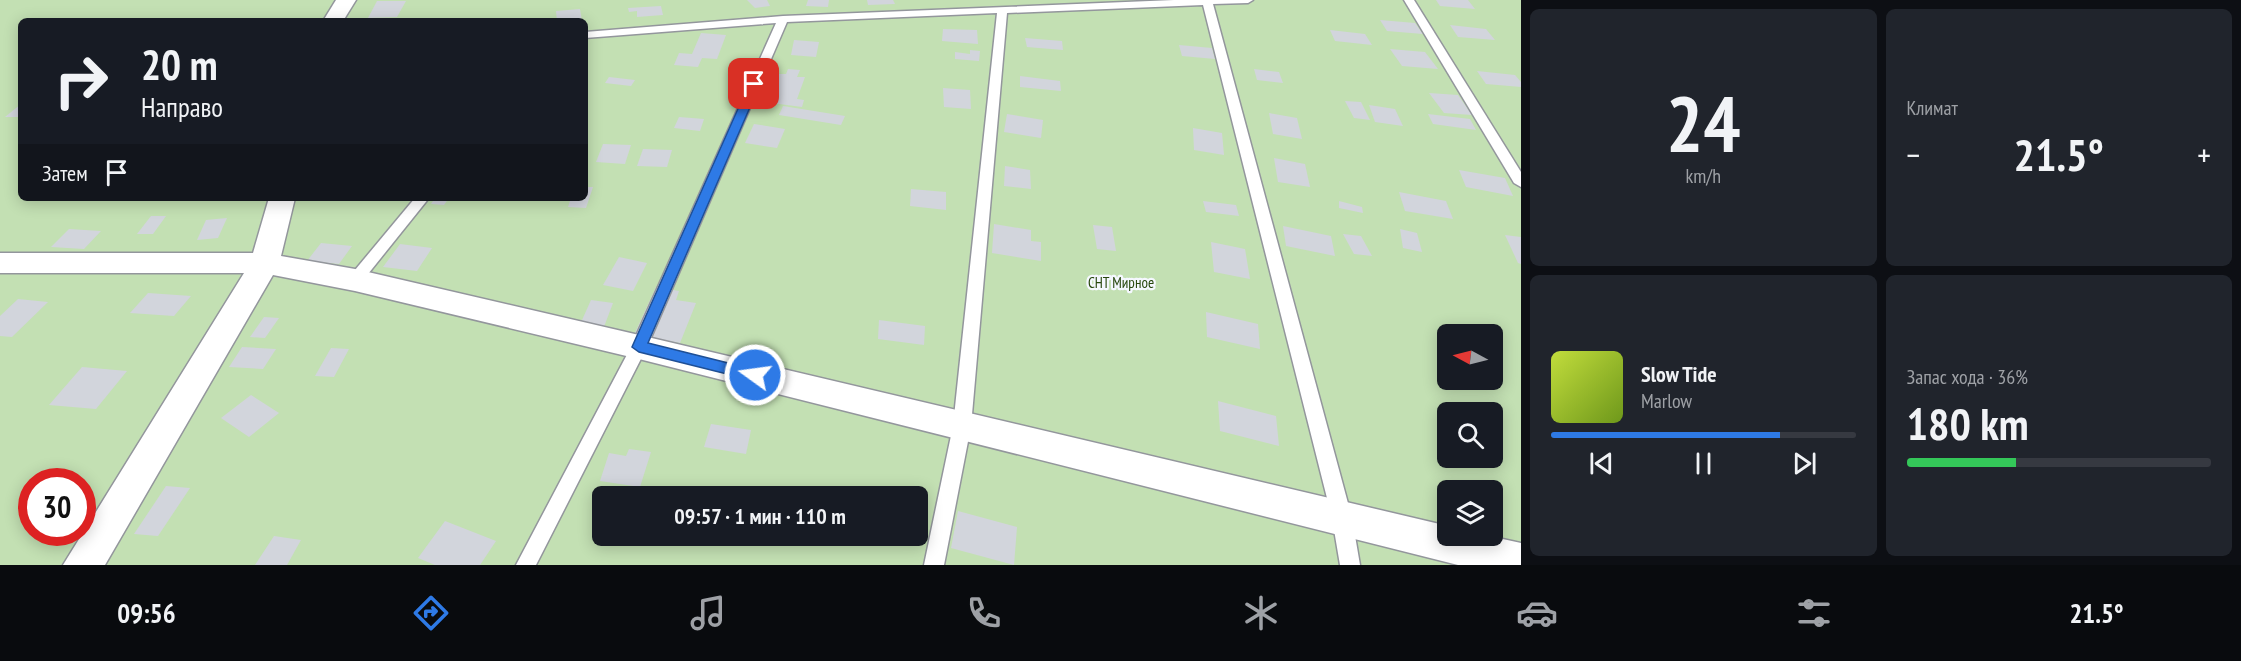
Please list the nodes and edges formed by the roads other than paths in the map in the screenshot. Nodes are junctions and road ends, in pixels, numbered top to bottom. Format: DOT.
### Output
graph roads {
  1 [pos="346,0"];
  2 [pos="1248,0"];
  3 [pos="1409,0"];
  4 [pos="1208,3"];
  5 [pos="1002,12"];
  6 [pos="335,18"];
  7 [pos="783,19"];
  8 [pos="588,35"];
  9 [pos="1521,183"];
  10 [pos="281,201"];
  11 [pos="420,201"];
  12 [pos="0,263"];
  13 [pos="265,263"];
  14 [pos="355,280"];
  15 [pos="639,347"];
  16 [pos="962,426"];
  17 [pos="1342,518"];
  18 [pos="1521,562"];
  19 [pos="83,565"];
  20 [pos="526,565"];
  21 [pos="934,565"];
  22 [pos="1350,565"];
  1 -- 6 [label="street"];
  2 -- 4 [label="lane"];
  3 -- 9 [label="lane"];
  4 -- 5 [label="lane"];
  4 -- 17 [label="lane"];
  5 -- 7 [label="lane"];
  5 -- 16 [label="lane"];
  7 -- 8 [label="lane"];
  7 -- 15 [label="lane"];
  10 -- 13 [label="street"];
  11 -- 14 [label="lane"];
  12 -- 13 [label="street"];
  13 -- 14 [label="street"];
  13 -- 19 [label="street"];
  14 -- 15 [label="street"];
  15 -- 16 [label="street"];
  15 -- 20 [label="lane"];
  16 -- 17 [label="street"];
  16 -- 21 [label="lane"];
  17 -- 18 [label="street"];
  17 -- 22 [label="lane"];
}
